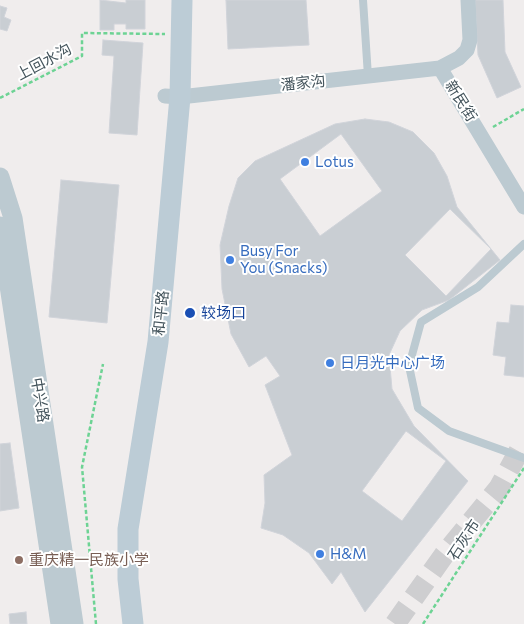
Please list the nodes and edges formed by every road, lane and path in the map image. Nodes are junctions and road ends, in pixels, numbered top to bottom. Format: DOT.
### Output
graph roads {
  1 [pos="169,0"];
  2 [pos="182,0"];
  3 [pos="363,0"];
  4 [pos="468,0"];
  5 [pos="168,34"];
  6 [pos="440,68"];
  7 [pos="368,76"];
  8 [pos="173,97"];
  9 [pos="0,98"];
  10 [pos="524,109"];
  11 [pos="481,134"];
  12 [pos="0,177"];
  13 [pos="524,207"];
  14 [pos="0,226"];
  15 [pos="524,244"];
  16 [pos="103,364"];
  17 [pos="524,458"];
  18 [pos="524,468"];
  19 [pos="60,624"];
  20 [pos="74,624"];
  21 [pos="96,624"];
  22 [pos="121,624"];
  23 [pos="133,624"];
  24 [pos="423,624"];
  1 -- 5 [label="main road, 和平路"];
  2 -- 8 [label="main road, 和平路"];
  3 -- 7 [label="lane"];
  4 -- 6 [label="street, 新民街"];
  5 -- 8 [label="main road, 和平路"];
  5 -- 9 [label="path, 上回水沟"];
  6 -- 7 [label="street, 潘家沟"];
  6 -- 11 [label="street, 新民街"];
  7 -- 8 [label="street, 潘家沟"];
  8 -- 22 [label="main road, 和平路"];
  8 -- 23 [label="main road, 和平路"];
  10 -- 11 [label="path"];
  11 -- 13 [label="street, 新民街"];
  12 -- 20 [label="street, 中兴路"];
  14 -- 19 [label="street, 中兴路"];
  15 -- 17 [label="lane"];
  16 -- 21 [label="path"];
  18 -- 24 [label="path, 石灰市"];
}
